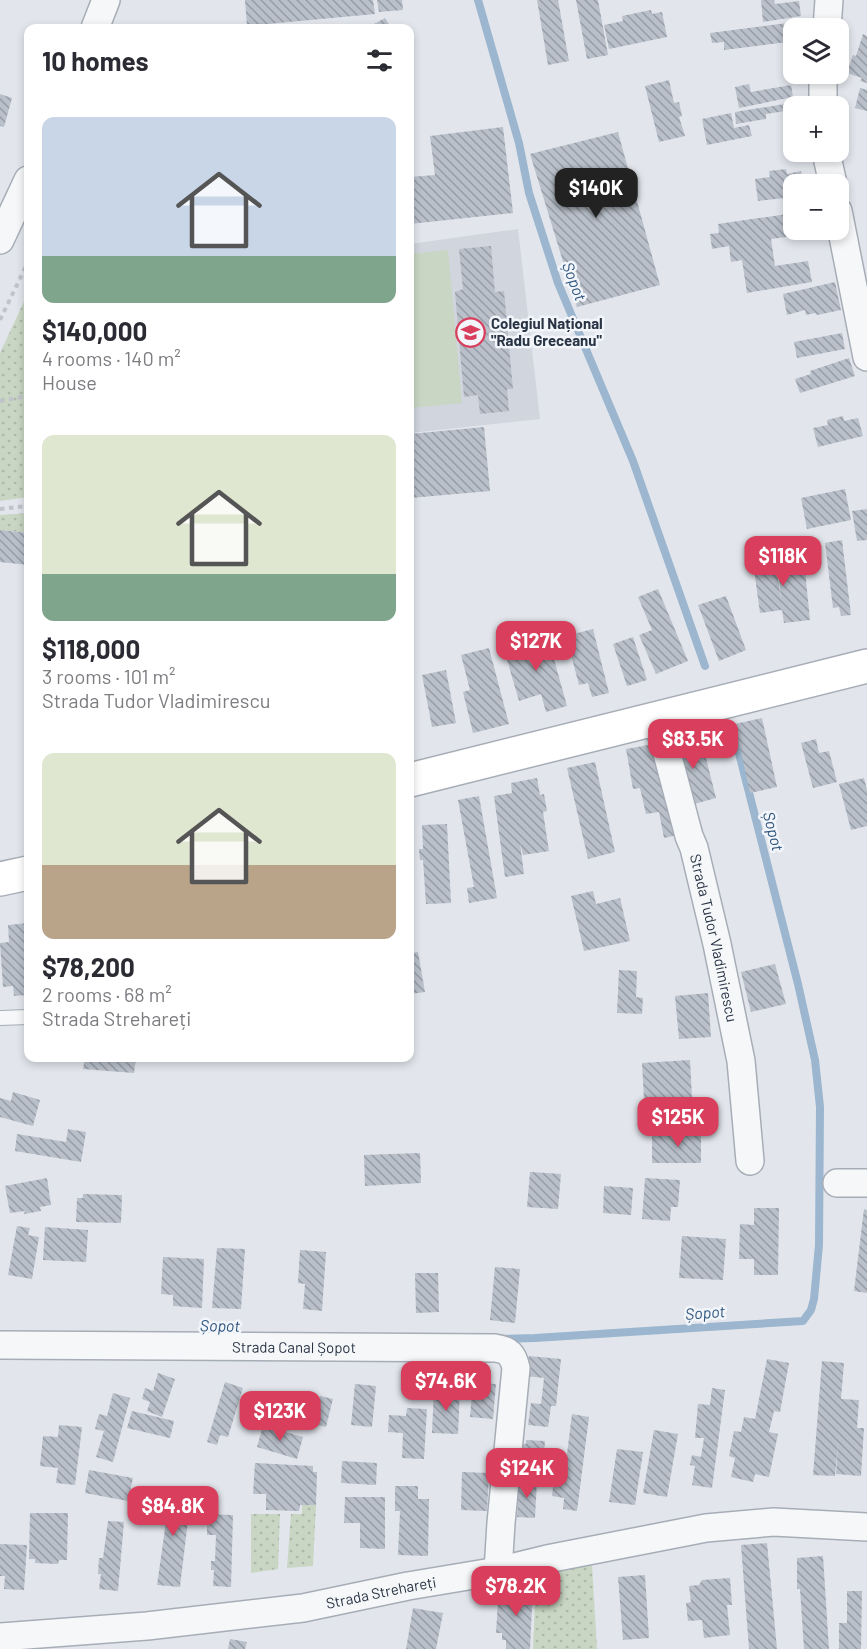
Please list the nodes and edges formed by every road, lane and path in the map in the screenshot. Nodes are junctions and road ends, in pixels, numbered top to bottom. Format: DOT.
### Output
graph roads {
  1 [pos="106,0"];
  2 [pos="829,0"];
  3 [pos="828,18"];
  4 [pos="97,24"];
  5 [pos="24,189"];
  6 [pos="0,240"];
  7 [pos="844,240"];
  8 [pos="24,269"];
  9 [pos="0,320"];
  10 [pos="867,357"];
  11 [pos="24,397"];
  12 [pos="0,400"];
  13 [pos="24,506"];
  14 [pos="0,509"];
  15 [pos="867,666"];
  16 [pos="653,719"];
  17 [pos="414,779"];
  18 [pos="24,874"];
  19 [pos="0,879"];
  20 [pos="24,1017"];
  21 [pos="0,1018"];
  22 [pos="750,1161"];
  23 [pos="837,1183"];
  24 [pos="867,1183"];
  25 [pos="0,1345"];
  26 [pos="867,1527"];
  27 [pos="498,1571"];
  28 [pos="0,1637"];
  1 -- 4 [label="street"];
  2 -- 3 [label="street"];
  5 -- 6 [label="street"];
  7 -- 10 [label="street"];
  8 -- 9 [label="path"];
  11 -- 12 [label="path"];
  13 -- 14 [label="path"];
  15 -- 16 [label="main road"];
  16 -- 17 [label="main road"];
  16 -- 22 [label="street, Strada Tudor Vladimirescu"];
  18 -- 19 [label="main road"];
  20 -- 21 [label="lane"];
  23 -- 24 [label="street"];
  25 -- 27 [label="street, Strada Canal Șopot"];
  26 -- 27 [label="street, Strada Strehareți"];
  27 -- 28 [label="street, Strada Strehareți"];
}
